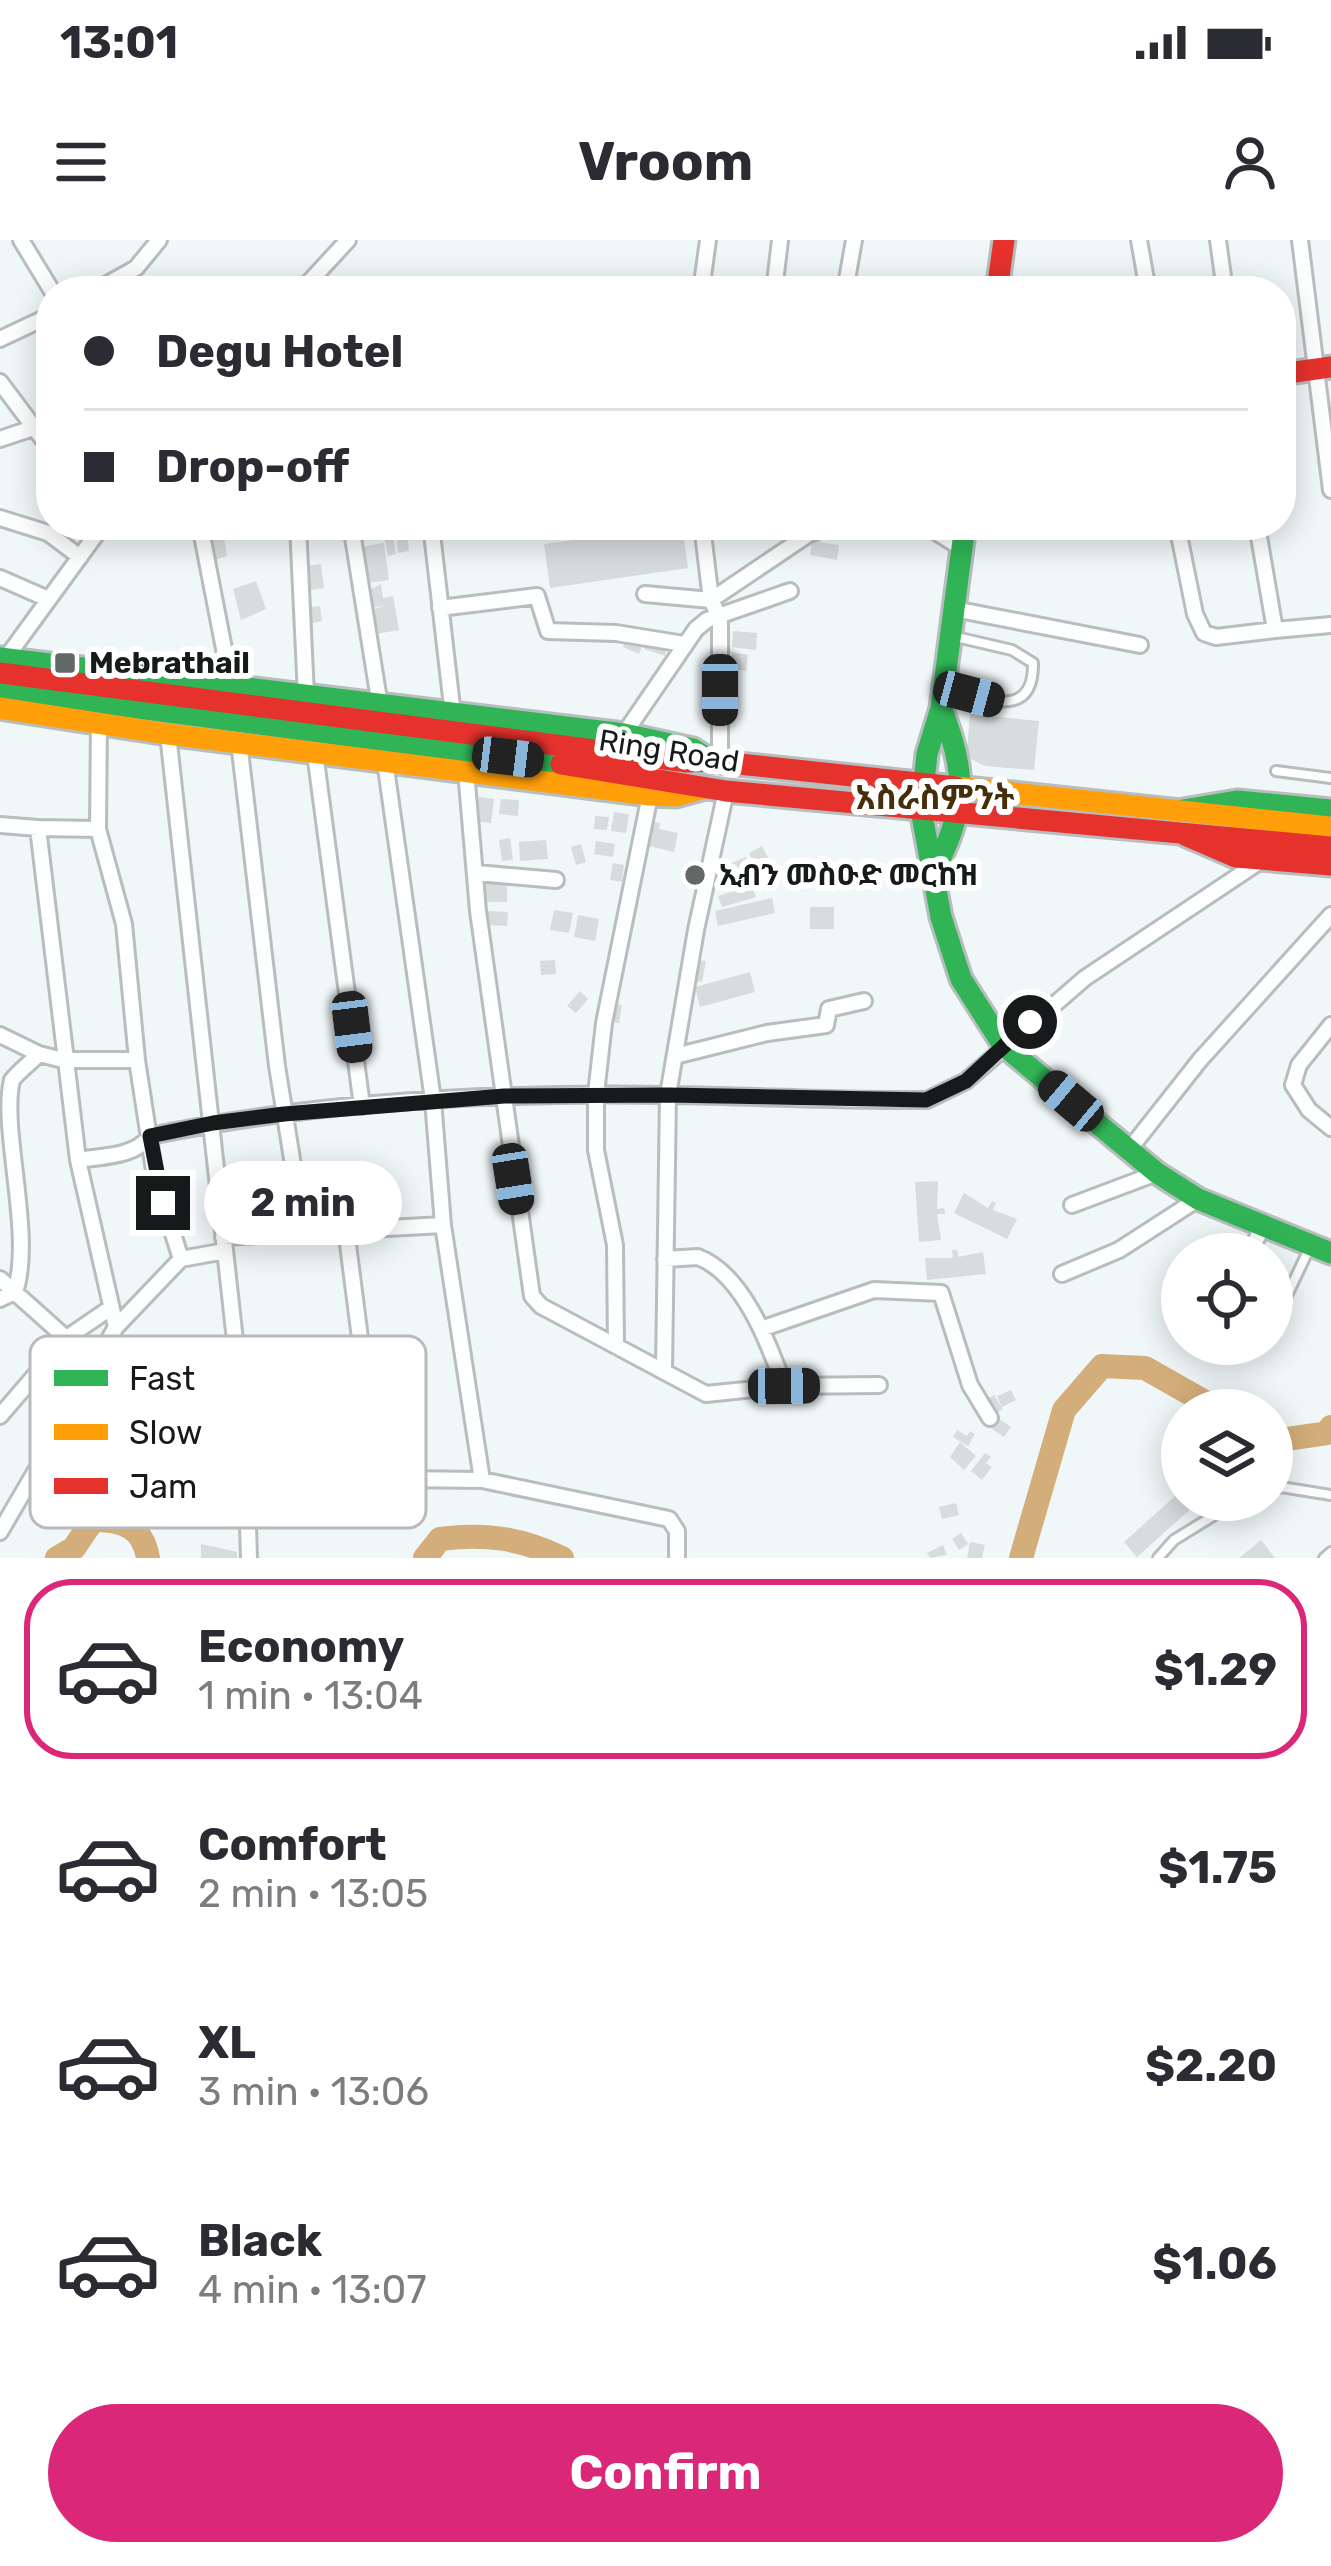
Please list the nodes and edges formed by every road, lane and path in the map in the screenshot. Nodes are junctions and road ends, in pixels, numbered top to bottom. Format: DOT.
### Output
graph roads {
  1 [pos="21,240"];
  2 [pos="159,240"];
  3 [pos="348,240"];
  4 [pos="708,240"];
  5 [pos="780,240"];
  6 [pos="854,240"];
  7 [pos="1004,240"];
  8 [pos="1138,240"];
  9 [pos="1218,240"];
  10 [pos="1300,240"];
  11 [pos="43,276"];
  12 [pos="122,276"];
  13 [pos="315,276"];
  14 [pos="703,276"];
  15 [pos="776,276"];
  16 [pos="848,276"];
  17 [pos="999,276"];
  18 [pos="1145,276"];
  19 [pos="1223,276"];
  20 [pos="36,322"];
  21 [pos="0,339"];
  22 [pos="1322,368"];
  23 [pos="0,382"];
  24 [pos="33,428"];
  25 [pos="36,432"];
  26 [pos="0,439"];
  27 [pos="1331,490"];
  28 [pos="0,518"];
  29 [pos="36,529"];
  30 [pos="57,540"];
  31 [pos="92,540"];
  32 [pos="203,540"];
  33 [pos="298,540"];
  34 [pos="352,540"];
  35 [pos="433,540"];
  36 [pos="704,540"];
  37 [pos="800,540"];
  38 [pos="949,540"];
  39 [pos="964,540"];
  40 [pos="1180,540"];
  41 [pos="1260,540"];
  42 [pos="963,549"];
  43 [pos="80,557"];
  44 [pos="0,578"];
  45 [pos="790,591"];
  46 [pos="645,594"];
  47 [pos="48,599"];
  48 [pos="711,600"];
  49 [pos="440,608"];
  50 [pos="954,609"];
  51 [pos="720,618"];
  52 [pos="1331,625"];
  53 [pos="1275,630"];
  54 [pos="951,636"];
  55 [pos="684,644"];
  56 [pos="1140,645"];
  57 [pos="3,657"];
  58 [pos="231,685"];
  59 [pos="0,690"];
  60 [pos="306,695"];
  61 [pos="942,698"];
  62 [pos="380,706"];
  63 [pos="0,707"];
  64 [pos="453,715"];
  65 [pos="99,722"];
  66 [pos="168,734"];
  67 [pos="624,734"];
  68 [pos="239,742"];
  69 [pos="315,752"];
  70 [pos="385,761"];
  71 [pos="716,761"];
  72 [pos="466,771"];
  73 [pos="1276,771"];
  74 [pos="1331,778"];
  75 [pos="923,783"];
  76 [pos="715,789"];
  77 [pos="964,789"];
  78 [pos="650,796"];
  79 [pos="921,810"];
  80 [pos="1331,810"];
  81 [pos="1178,812"];
  82 [pos="961,813"];
  83 [pos="0,825"];
  84 [pos="1331,827"];
  85 [pos="38,829"];
  86 [pos="98,830"];
  87 [pos="1184,835"];
  88 [pos="1331,847"];
  89 [pos="1262,860"];
  90 [pos="1331,865"];
  91 [pos="935,869"];
  92 [pos="477,873"];
  93 [pos="556,880"];
  94 [pos="1329,922"];
  95 [pos="864,1001"];
  96 [pos="1331,1024"];
  97 [pos="0,1034"];
  98 [pos="1004,1045"];
  99 [pos="39,1054"];
  100 [pos="675,1056"];
  101 [pos="63,1060"];
  102 [pos="137,1060"];
  103 [pos="596,1094"];
  104 [pos="668,1095"];
  105 [pos="504,1096"];
  106 [pos="433,1100"];
  107 [pos="362,1106"];
  108 [pos="284,1114"];
  109 [pos="213,1123"];
  110 [pos="1331,1128"];
  111 [pos="150,1136"];
  112 [pos="1129,1150"];
  113 [pos="78,1160"];
  114 [pos="1157,1173"];
  115 [pos="1198,1199"];
  116 [pos="1072,1205"];
  117 [pos="442,1225"];
  118 [pos="1262,1228"];
  119 [pos="346,1229"];
  120 [pos="304,1233"];
  121 [pos="1260,1233"];
  122 [pos="224,1244"];
  123 [pos="1321,1249"];
  124 [pos="181,1259"];
  125 [pos="665,1259"];
  126 [pos="1062,1274"];
  127 [pos="0,1280"];
  128 [pos="15,1292"];
  129 [pos="1293,1294"];
  130 [pos="0,1299"];
  131 [pos="109,1309"];
  132 [pos="116,1327"];
  133 [pos="764,1328"];
  134 [pos="67,1336"];
  135 [pos="69,1336"];
  136 [pos="111,1336"];
  137 [pos="233,1336"];
  138 [pos="359,1336"];
  139 [pos="616,1346"];
  140 [pos="664,1370"];
  141 [pos="30,1381"];
  142 [pos="879,1385"];
  143 [pos="784,1386"];
  144 [pos="0,1416"];
  145 [pos="990,1418"];
  146 [pos="426,1479"];
  147 [pos="482,1480"];
  148 [pos="30,1481"];
  149 [pos="1293,1489"];
  150 [pos="1331,1495"];
  151 [pos="1205,1521"];
  152 [pos="248,1528"];
  153 [pos="0,1532"];
  154 [pos="1331,1552"];
  155 [pos="249,1558"];
  156 [pos="677,1558"];
  157 [pos="1158,1558"];
  158 [pos="1324,1558"];
  1 -- 11 [label="street"];
  2 -- 12 [label="street"];
  3 -- 13 [label="street"];
  4 -- 14 [label="street"];
  5 -- 15 [label="street"];
  6 -- 16 [label="street"];
  7 -- 17 [label="main road"];
  8 -- 18 [label="street"];
  9 -- 19 [label="street"];
  10 -- 22 [label="street"];
  20 -- 21 [label="street"];
  22 -- 27 [label="street"];
  23 -- 24 [label="street"];
  24 -- 25 [label="street"];
  24 -- 26 [label="street"];
  28 -- 29 [label="street"];
  30 -- 43 [label="street"];
  31 -- 43 [label="street"];
  32 -- 58 [label="street"];
  33 -- 60 [label="street"];
  34 -- 62 [label="street"];
  35 -- 49 [label="street"];
  36 -- 48 [label="street"];
  37 -- 48 [label="street"];
  38 -- 42 [label="street"];
  39 -- 42 [label="main road"];
  40 -- 53 [label="street"];
  41 -- 53 [label="street"];
  42 -- 50 [label="main road"];
  43 -- 47 [label="street"];
  44 -- 47 [label="street"];
  45 -- 51 [label="street"];
  46 -- 48 [label="street"];
  47 -- 57 [label="street"];
  48 -- 51 [label="street"];
  49 -- 55 [label="street"];
  49 -- 64 [label="street"];
  50 -- 54 [label="main road"];
  50 -- 56 [label="street"];
  51 -- 55 [label="street"];
  51 -- 71 [label="street"];
  52 -- 53 [label="street"];
  54 -- 61 [label="main road"];
  54 -- 61 [label="lane"];
  55 -- 67 [label="street"];
  57 -- 58 [label="main road"];
  57 -- 71 [label="main road, Ring Road"];
  58 -- 60 [label="main road"];
  59 -- 76 [label="main road, Ring Road"];
  60 -- 62 [label="main road"];
  61 -- 75 [label="main road"];
  61 -- 77 [label="main road"];
  62 -- 64 [label="main road"];
  63 -- 65 [label="main road"];
  64 -- 67 [label="main road"];
  65 -- 66 [label="main road"];
  65 -- 86 [label="street"];
  66 -- 68 [label="main road"];
  66 -- 109 [label="street"];
  67 -- 71 [label="main road"];
  68 -- 69 [label="main road"];
  68 -- 108 [label="street"];
  69 -- 70 [label="main road"];
  69 -- 107 [label="street"];
  70 -- 72 [label="main road"];
  70 -- 106 [label="street"];
  71 -- 75 [label="main road, Ring Road"];
  72 -- 78 [label="main road"];
  72 -- 92 [label="street"];
  73 -- 74 [label="lane"];
  75 -- 77 [label="main road, Ring Road"];
  75 -- 79 [label="main road"];
  76 -- 78 [label="main road"];
  76 -- 79 [label="main road, Ring Road"];
  76 -- 100 [label="street"];
  77 -- 81 [label="main road, Ring Road"];
  77 -- 82 [label="main road"];
  78 -- 103 [label="street"];
  79 -- 82 [label="main road, Ring Road"];
  79 -- 91 [label="main road"];
  80 -- 81 [label="main road"];
  81 -- 84 [label="main road, Ring Road"];
  82 -- 87 [label="main road, Ring Road"];
  82 -- 91 [label="main road"];
  83 -- 85 [label="street"];
  85 -- 86 [label="street"];
  85 -- 101 [label="street"];
  86 -- 102 [label="street"];
  87 -- 88 [label="main road, Ring Road"];
  87 -- 89 [label="main road"];
  89 -- 90 [label="main road"];
  89 -- 98 [label="street"];
  91 -- 98 [label="main road"];
  92 -- 93 [label="street"];
  92 -- 105 [label="street"];
  94 -- 112 [label="street"];
  95 -- 100 [label="street"];
  96 -- 110 [label="street"];
  97 -- 99 [label="street"];
  98 -- 104 [label="street"];
  98 -- 112 [label="main road"];
  99 -- 101 [label="street"];
  99 -- 128 [label="street"];
  100 -- 104 [label="street"];
  101 -- 102 [label="street"];
  101 -- 113 [label="street"];
  102 -- 111 [label="street"];
  103 -- 104 [label="street"];
  103 -- 105 [label="street"];
  103 -- 139 [label="street"];
  104 -- 125 [label="street"];
  105 -- 106 [label="street"];
  105 -- 139 [label="street"];
  106 -- 107 [label="street"];
  106 -- 117 [label="street"];
  107 -- 108 [label="street"];
  108 -- 109 [label="street"];
  108 -- 120 [label="street"];
  109 -- 111 [label="street"];
  109 -- 122 [label="street"];
  111 -- 113 [label="street"];
  111 -- 124 [label="street"];
  112 -- 114 [label="main road"];
  113 -- 131 [label="street"];
  114 -- 115 [label="main road"];
  114 -- 116 [label="street"];
  115 -- 118 [label="main road"];
  115 -- 126 [label="street"];
  117 -- 119 [label="street"];
  117 -- 147 [label="street"];
  118 -- 121 [label="street"];
  118 -- 123 [label="main road"];
  119 -- 120 [label="street"];
  119 -- 138 [label="street"];
  120 -- 122 [label="street"];
  122 -- 124 [label="street"];
  122 -- 137 [label="street"];
  123 -- 129 [label="lane"];
  124 -- 132 [label="street"];
  125 -- 133 [label="street"];
  125 -- 140 [label="street"];
  127 -- 128 [label="street"];
  128 -- 130 [label="street"];
  128 -- 134 [label="street"];
  131 -- 132 [label="street"];
  131 -- 135 [label="street"];
  132 -- 136 [label="street"];
  133 -- 143 [label="street"];
  133 -- 145 [label="street"];
  139 -- 140 [label="street"];
  140 -- 143 [label="street"];
  141 -- 144 [label="street"];
  142 -- 143 [label="street"];
  146 -- 147 [label="street"];
  147 -- 156 [label="street"];
  148 -- 153 [label="street"];
  149 -- 150 [label="lane"];
  151 -- 157 [label="lane"];
  152 -- 155 [label="street"];
  154 -- 158 [label="lane"];
}
